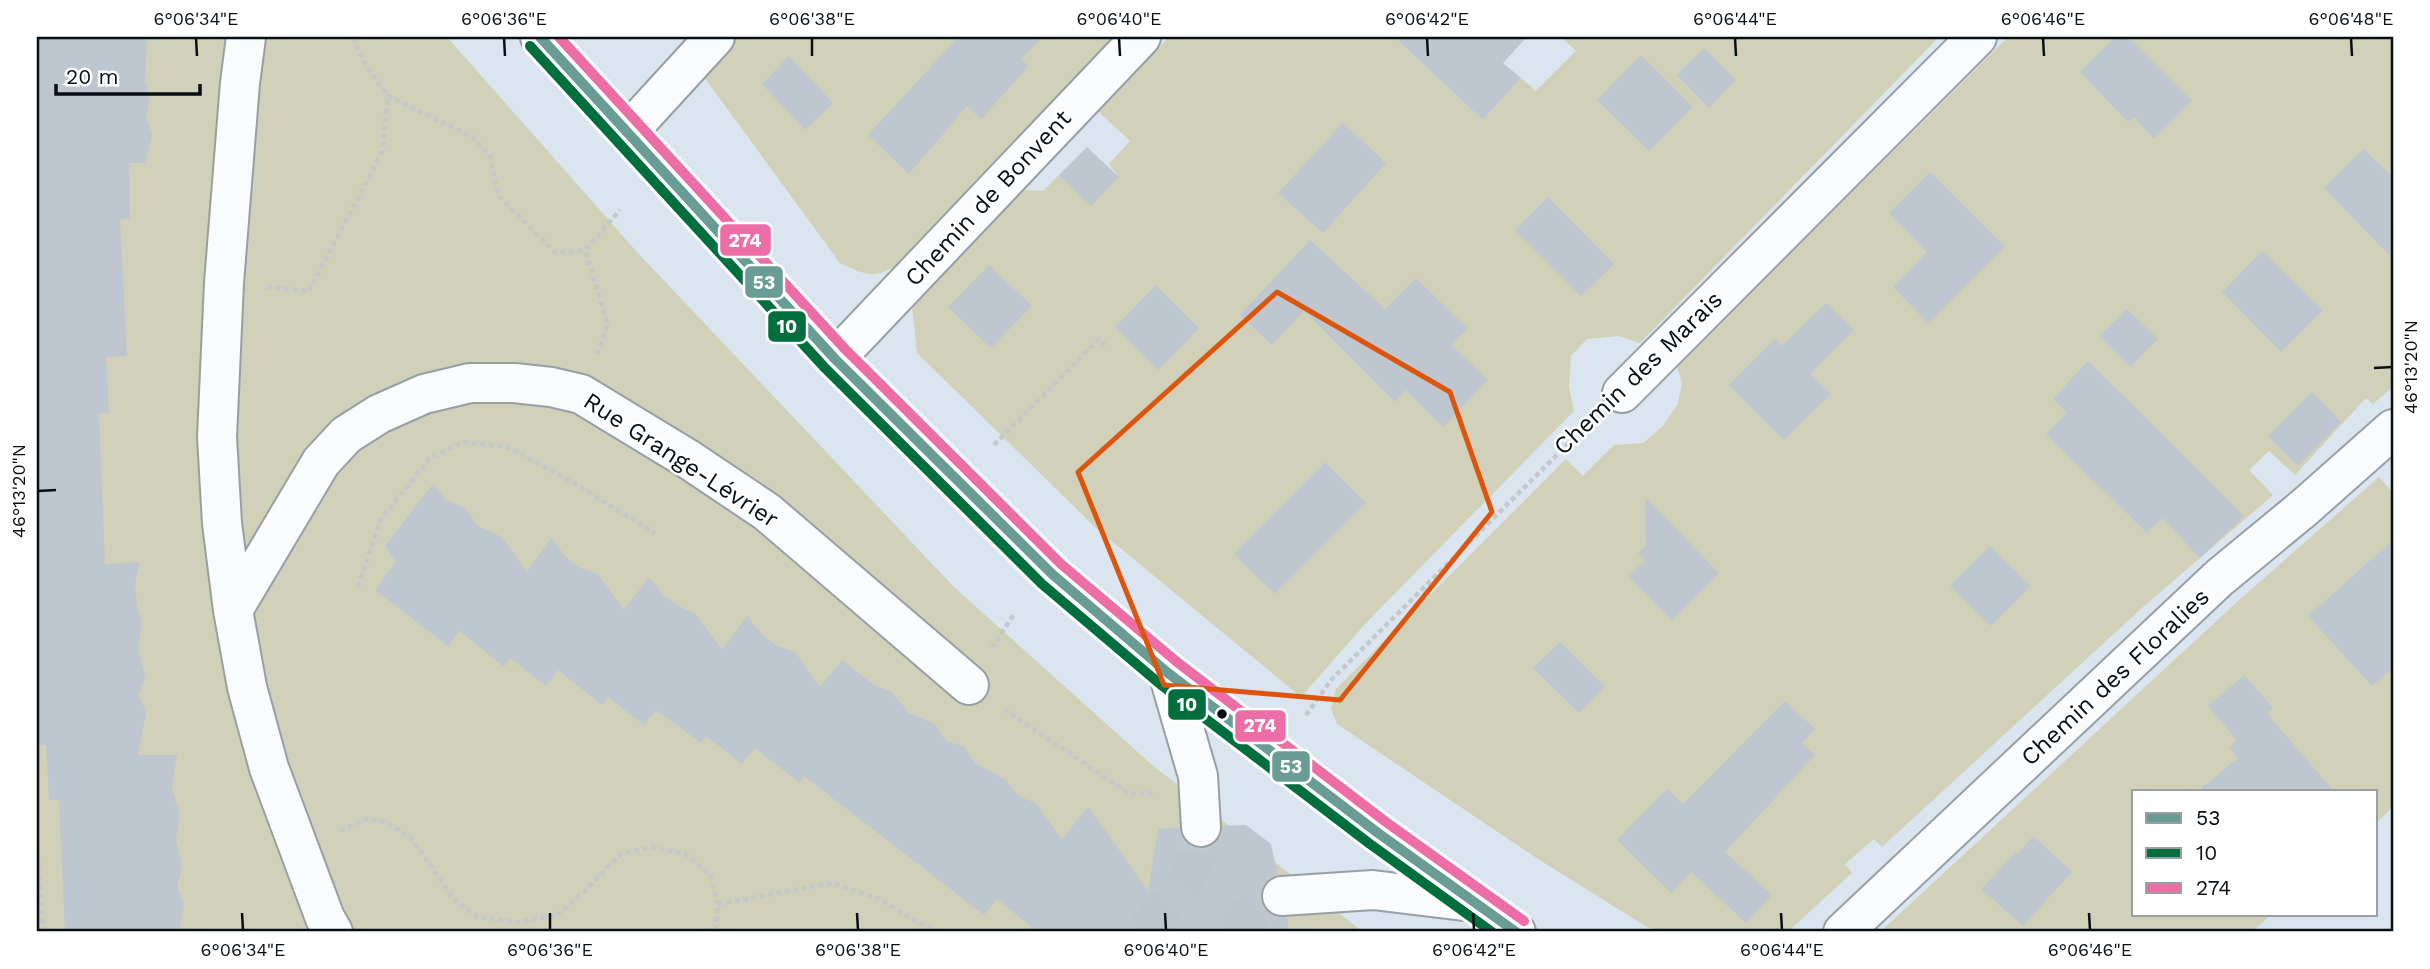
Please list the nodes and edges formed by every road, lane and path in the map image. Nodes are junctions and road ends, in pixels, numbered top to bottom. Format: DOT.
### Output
graph roads {
  1 [pos="246,37"];
  2 [pos="354,37"];
  3 [pos="540,37"];
  4 [pos="715,37"];
  5 [pos="1141,37"];
  6 [pos="1977,37"];
  7 [pos="388,96"];
  8 [pos="627,133"];
  9 [pos="620,210"];
  10 [pos="585,250"];
  11 [pos="262,287"];
  12 [pos="1107,347"];
  13 [pos="835,359"];
  14 [pos="1622,393"];
  15 [pos="581,394"];
  16 [pos="2393,429"];
  17 [pos="994,445"];
  18 [pos="655,533"];
  19 [pos="358,587"];
  20 [pos="233,610"];
  21 [pos="1014,614"];
  22 [pos="1168,673"];
  23 [pos="969,685"];
  24 [pos="1306,715"];
  25 [pos="1156,793"];
  26 [pos="1201,827"];
  27 [pos="335,834"];
  28 [pos="37,842"];
  29 [pos="1282,896"];
  30 [pos="1472,902"];
  31 [pos="718,904"];
  32 [pos="43,932"];
  33 [pos="333,932"];
  34 [pos="716,932"];
  35 [pos="935,932"];
  36 [pos="1516,932"];
  37 [pos="1843,932"];
  1 -- 20 [label="street"];
  2 -- 7 [label="path"];
  3 -- 8 [label="street"];
  4 -- 8 [label="street"];
  5 -- 13 [label="street, Chemin de Bonvent"];
  6 -- 14 [label="street, Chemin des Marais"];
  7 -- 10 [label="path"];
  7 -- 11 [label="path"];
  8 -- 13 [label="street"];
  9 -- 10 [label="path"];
  10 -- 15 [label="path"];
  12 -- 17 [label="path"];
  13 -- 22 [label="street"];
  14 -- 24 [label="path, Chemin des Marais"];
  15 -- 20 [label="street, Rue Grange-Lévrier"];
  15 -- 23 [label="street, Rue Grange-Lévrier"];
  16 -- 37 [label="street, Chemin des Floralies"];
  18 -- 19 [label="path"];
  20 -- 33 [label="street"];
  21 -- 23 [label="path"];
  22 -- 26 [label="street"];
  22 -- 30 [label="street"];
  23 -- 25 [label="path"];
  27 -- 31 [label="path"];
  28 -- 32 [label="path"];
  29 -- 30 [label="street"];
  30 -- 36 [label="street"];
  31 -- 34 [label="path"];
  31 -- 35 [label="path"];
}
